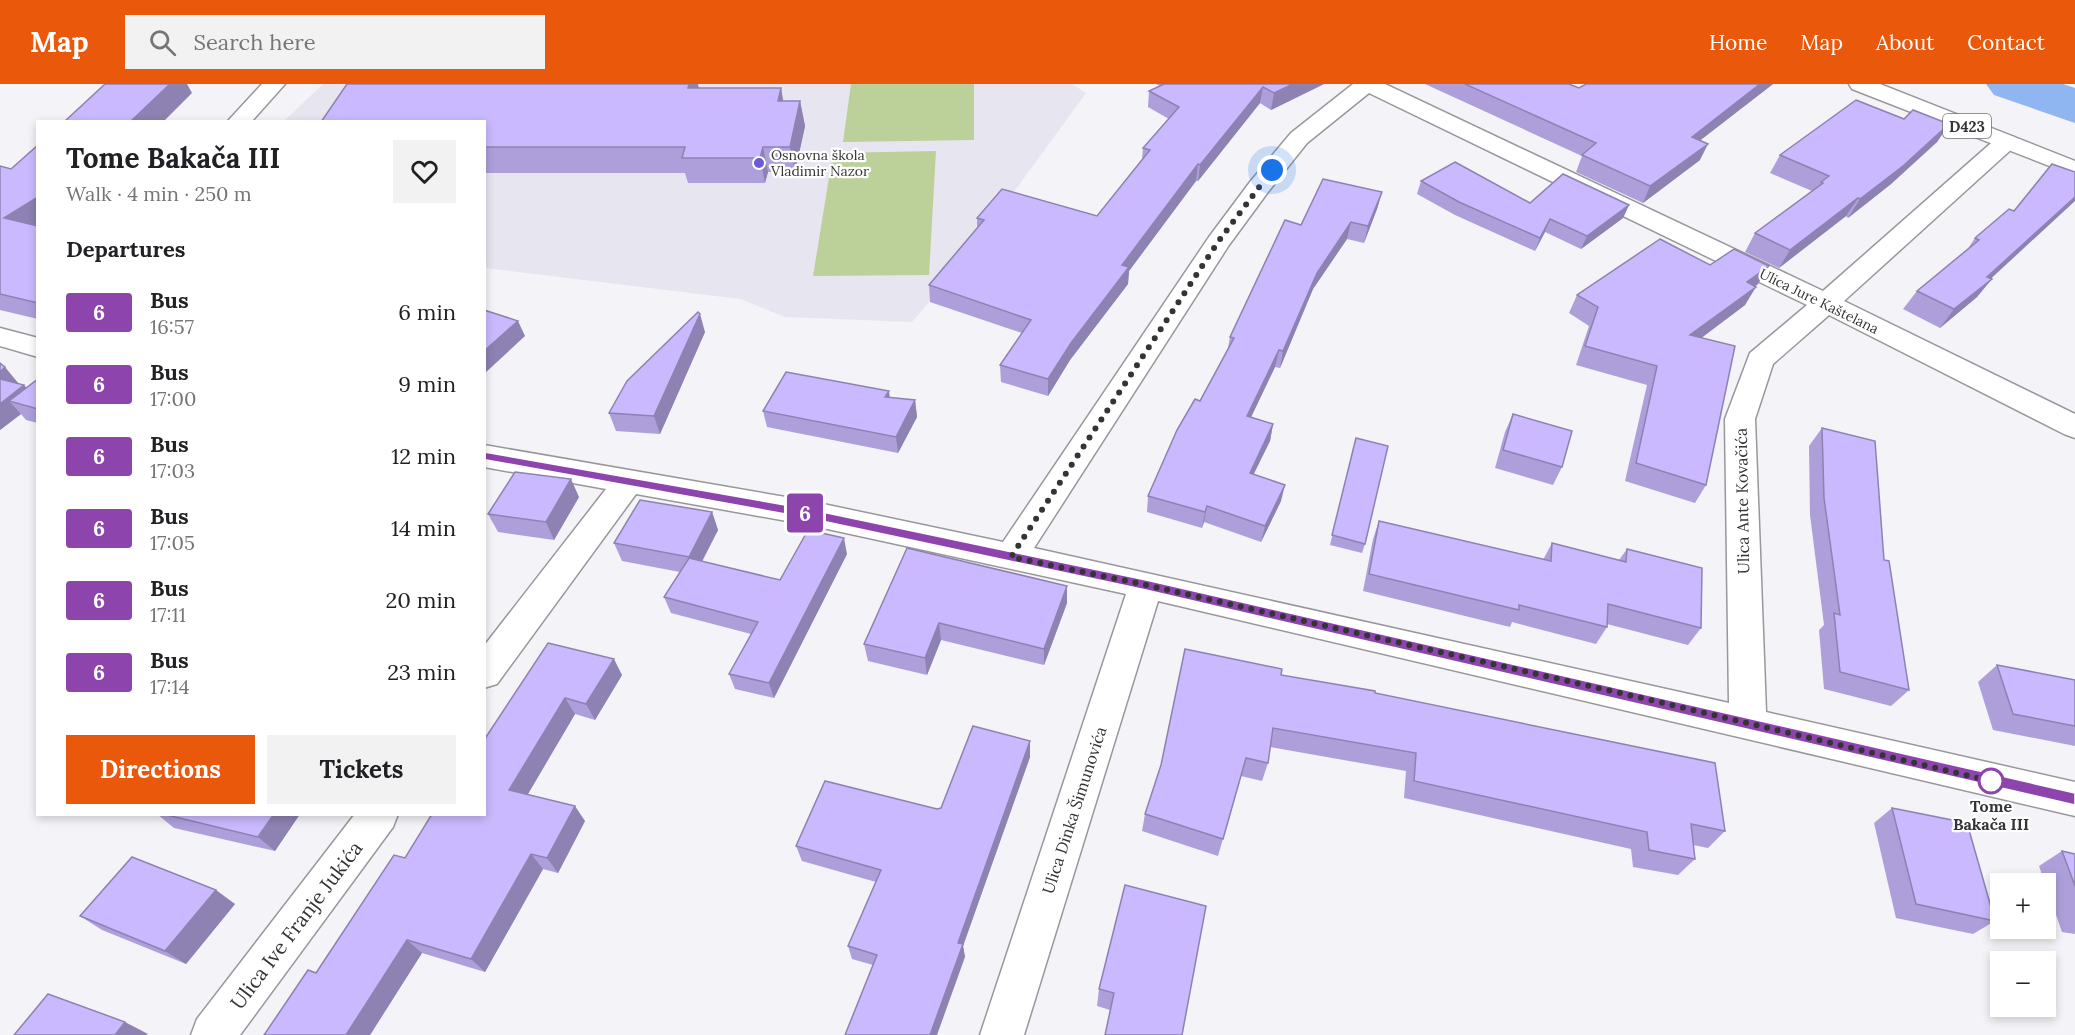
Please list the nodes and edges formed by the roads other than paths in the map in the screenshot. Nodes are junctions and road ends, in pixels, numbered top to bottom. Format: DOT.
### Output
graph roads {
  1 [pos="274,84"];
  2 [pos="1367,84"];
  3 [pos="1860,84"];
  4 [pos="240,120"];
  5 [pos="2006,141"];
  6 [pos="2075,169"];
  7 [pos="1826,303"];
  8 [pos="0,337"];
  9 [pos="36,347"];
  10 [pos="2075,427"];
  11 [pos="486,456"];
  12 [pos="630,480"];
  13 [pos="1011,557"];
  14 [pos="1146,585"];
  15 [pos="486,671"];
  16 [pos="1748,722"];
  17 [pos="2075,799"];
  18 [pos="377,816"];
  19 [pos="213,1035"];
  20 [pos="1002,1035"];
  1 -- 4 [label="street"];
  2 -- 7 [label="street, Ulica Jure Kaštelana"];
  2 -- 13 [label="street"];
  3 -- 5 [label="street, D423"];
  5 -- 6 [label="street, D423"];
  5 -- 7 [label="street, Ulica Ante Kovačića"];
  7 -- 10 [label="street, Ulica Jure Kaštelana"];
  7 -- 16 [label="street, Ulica Ante Kovačića"];
  8 -- 9 [label="street"];
  11 -- 12 [label="street"];
  12 -- 13 [label="street"];
  12 -- 15 [label="street"];
  13 -- 14 [label="street"];
  14 -- 16 [label="street"];
  14 -- 20 [label="street, Ulica Dinka Šimunovića"];
  16 -- 17 [label="street"];
  18 -- 19 [label="street, Ulica Ive Franje Jukića"];
}
